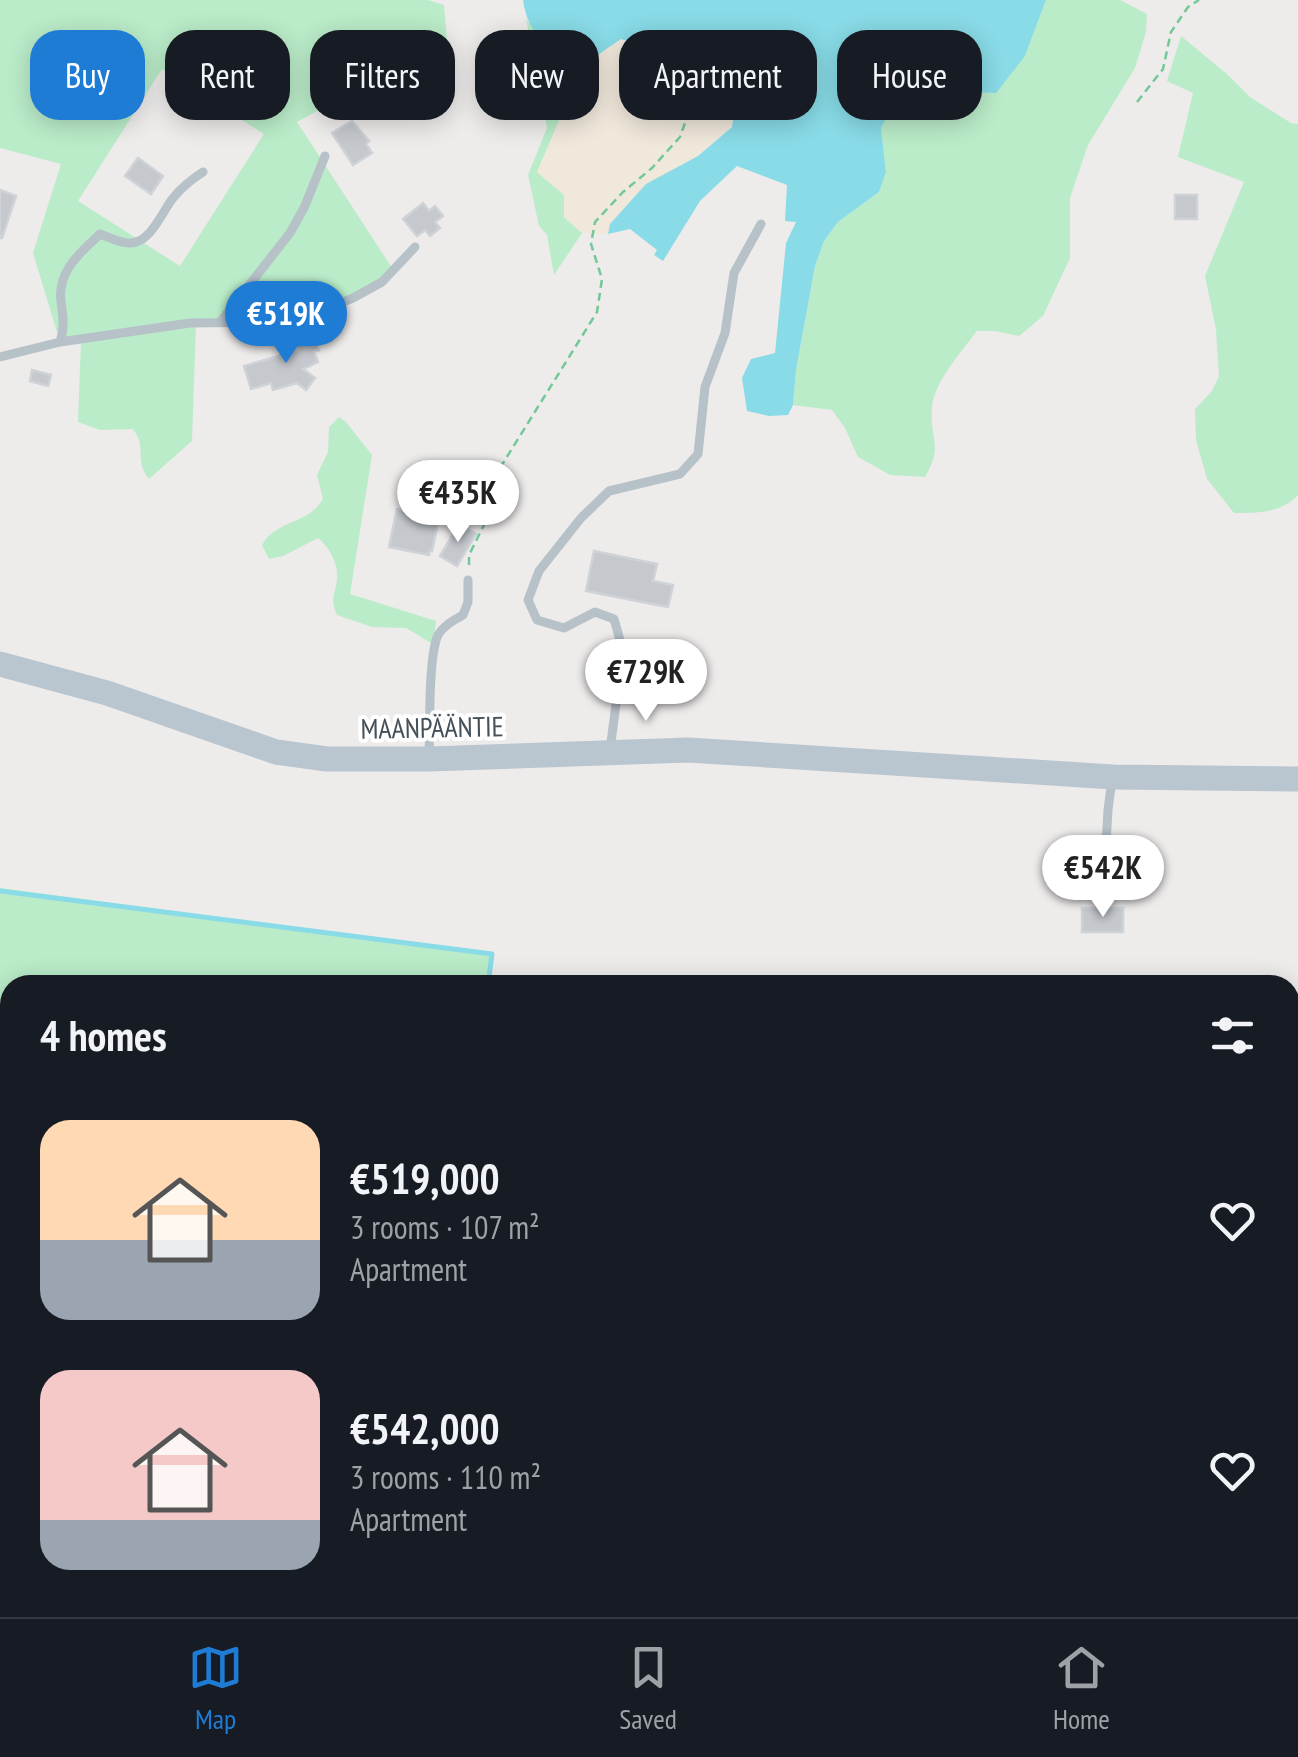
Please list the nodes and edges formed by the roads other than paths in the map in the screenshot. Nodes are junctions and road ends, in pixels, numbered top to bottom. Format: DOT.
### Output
graph roads {
  1 [pos="325,156"];
  2 [pos="204,172"];
  3 [pos="761,224"];
  4 [pos="415,247"];
  5 [pos="221,321"];
  6 [pos="60,342"];
  7 [pos="0,357"];
  8 [pos="468,580"];
  9 [pos="0,664"];
  10 [pos="609,753"];
  11 [pos="429,759"];
  12 [pos="1113,777"];
  13 [pos="1298,779"];
  14 [pos="1103,895"];
  1 -- 5 [label="lane"];
  2 -- 6 [label="lane"];
  3 -- 10 [label="lane"];
  4 -- 5 [label="lane"];
  5 -- 6 [label="lane"];
  6 -- 7 [label="lane"];
  8 -- 11 [label="lane"];
  9 -- 11 [label="street, MAANPÄÄNTIE"];
  10 -- 11 [label="street, MAANPÄÄNTIE"];
  10 -- 12 [label="street, MAANPÄÄNTIE"];
  12 -- 13 [label="street, MAANPÄÄNTIE"];
  12 -- 14 [label="lane"];
}
